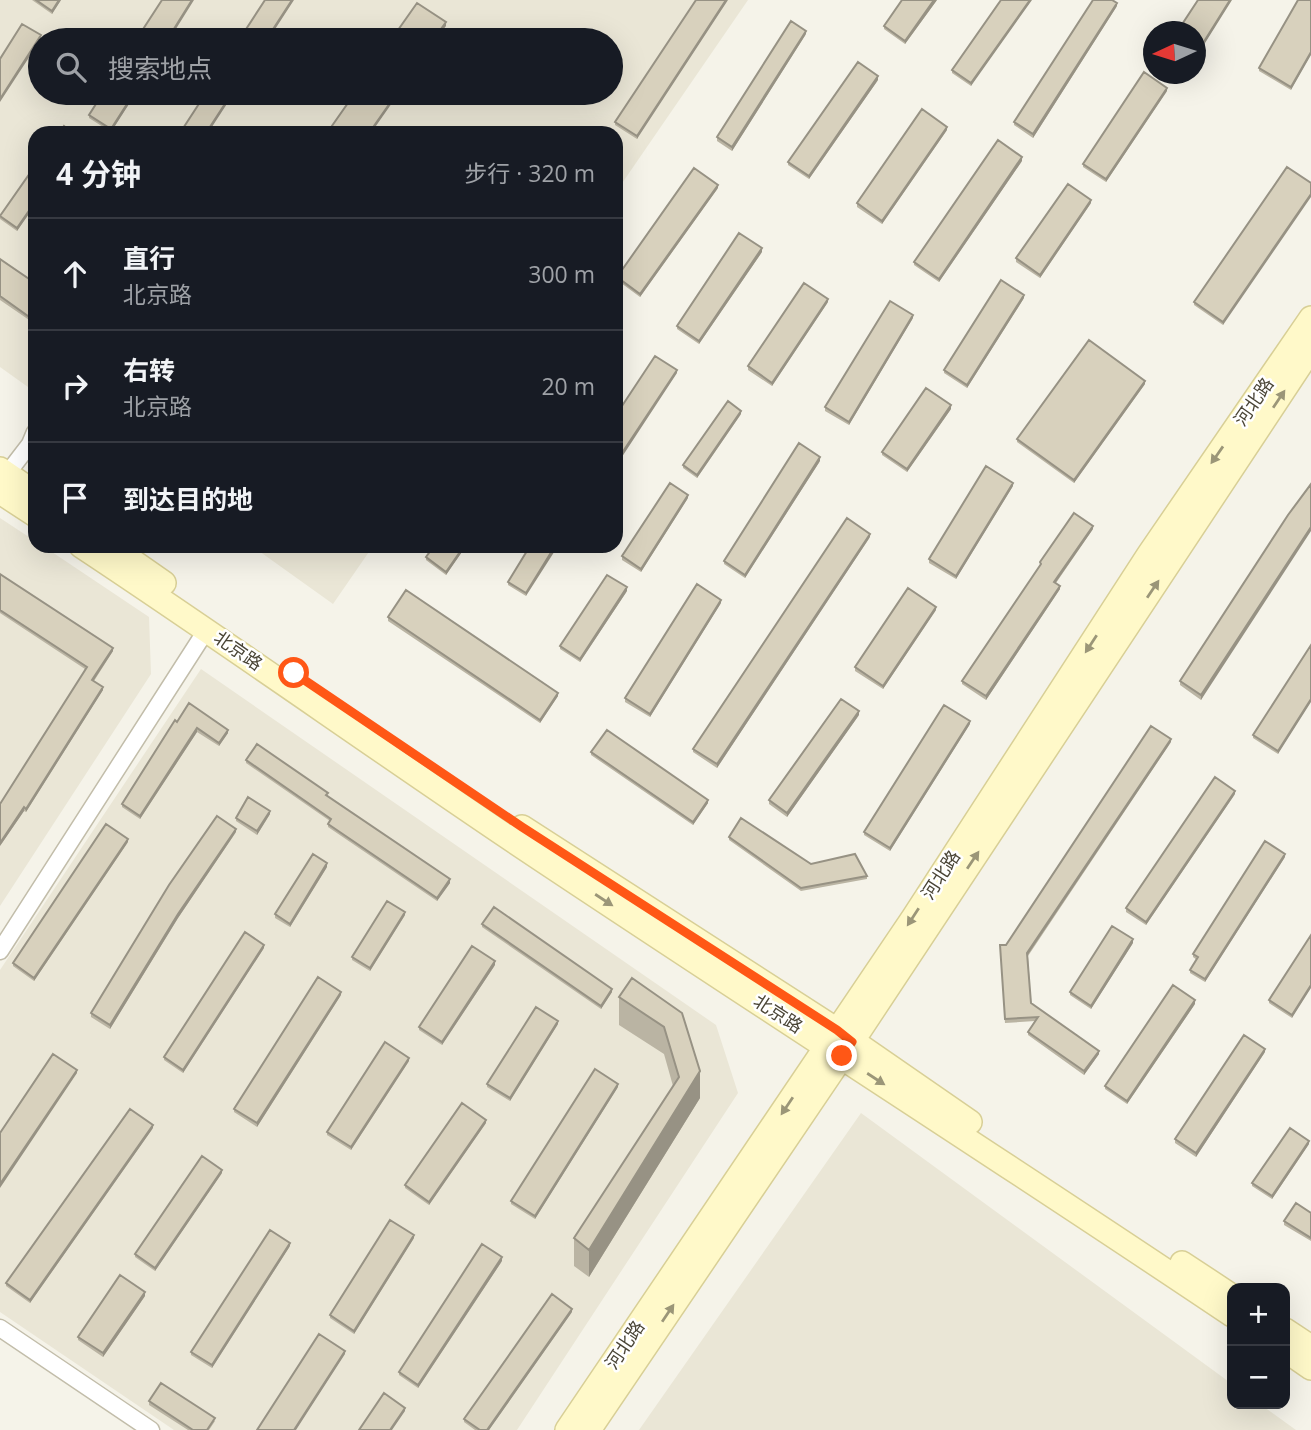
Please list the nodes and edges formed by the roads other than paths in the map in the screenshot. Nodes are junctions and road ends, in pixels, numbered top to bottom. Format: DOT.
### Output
graph roads {
  1 [pos="1311,318"];
  2 [pos="1303,357"];
  3 [pos="28,446"];
  4 [pos="2,478"];
  5 [pos="28,490"];
  6 [pos="28,507"];
  7 [pos="92,553"];
  8 [pos="121,553"];
  9 [pos="207,629"];
  10 [pos="0,951"];
  11 [pos="840,1044"];
  12 [pos="1227,1293"];
  13 [pos="1227,1312"];
  14 [pos="0,1328"];
  15 [pos="1290,1333"];
  16 [pos="1311,1347"];
  17 [pos="1290,1353"];
  18 [pos="1311,1368"];
  19 [pos="151,1430"];
  20 [pos="567,1430"];
  21 [pos="589,1430"];
  1 -- 2 [label="street, 河北路"];
  2 -- 11 [label="street, 河北路"];
  3 -- 4 [label="street"];
  4 -- 5 [label="street"];
  4 -- 6 [label="street"];
  7 -- 9 [label="street, 北京路"];
  8 -- 11 [label="street, 北京路"];
  9 -- 10 [label="street"];
  9 -- 11 [label="street, 北京路, one-way"];
  11 -- 12 [label="street, 北京路"];
  11 -- 13 [label="street, 北京路, one-way"];
  11 -- 20 [label="street, 河北路, one-way"];
  21 -- 11 [label="street, 河北路, one-way"];
  14 -- 19 [label="street"];
  15 -- 16 [label="street"];
  17 -- 18 [label="street"];
}
